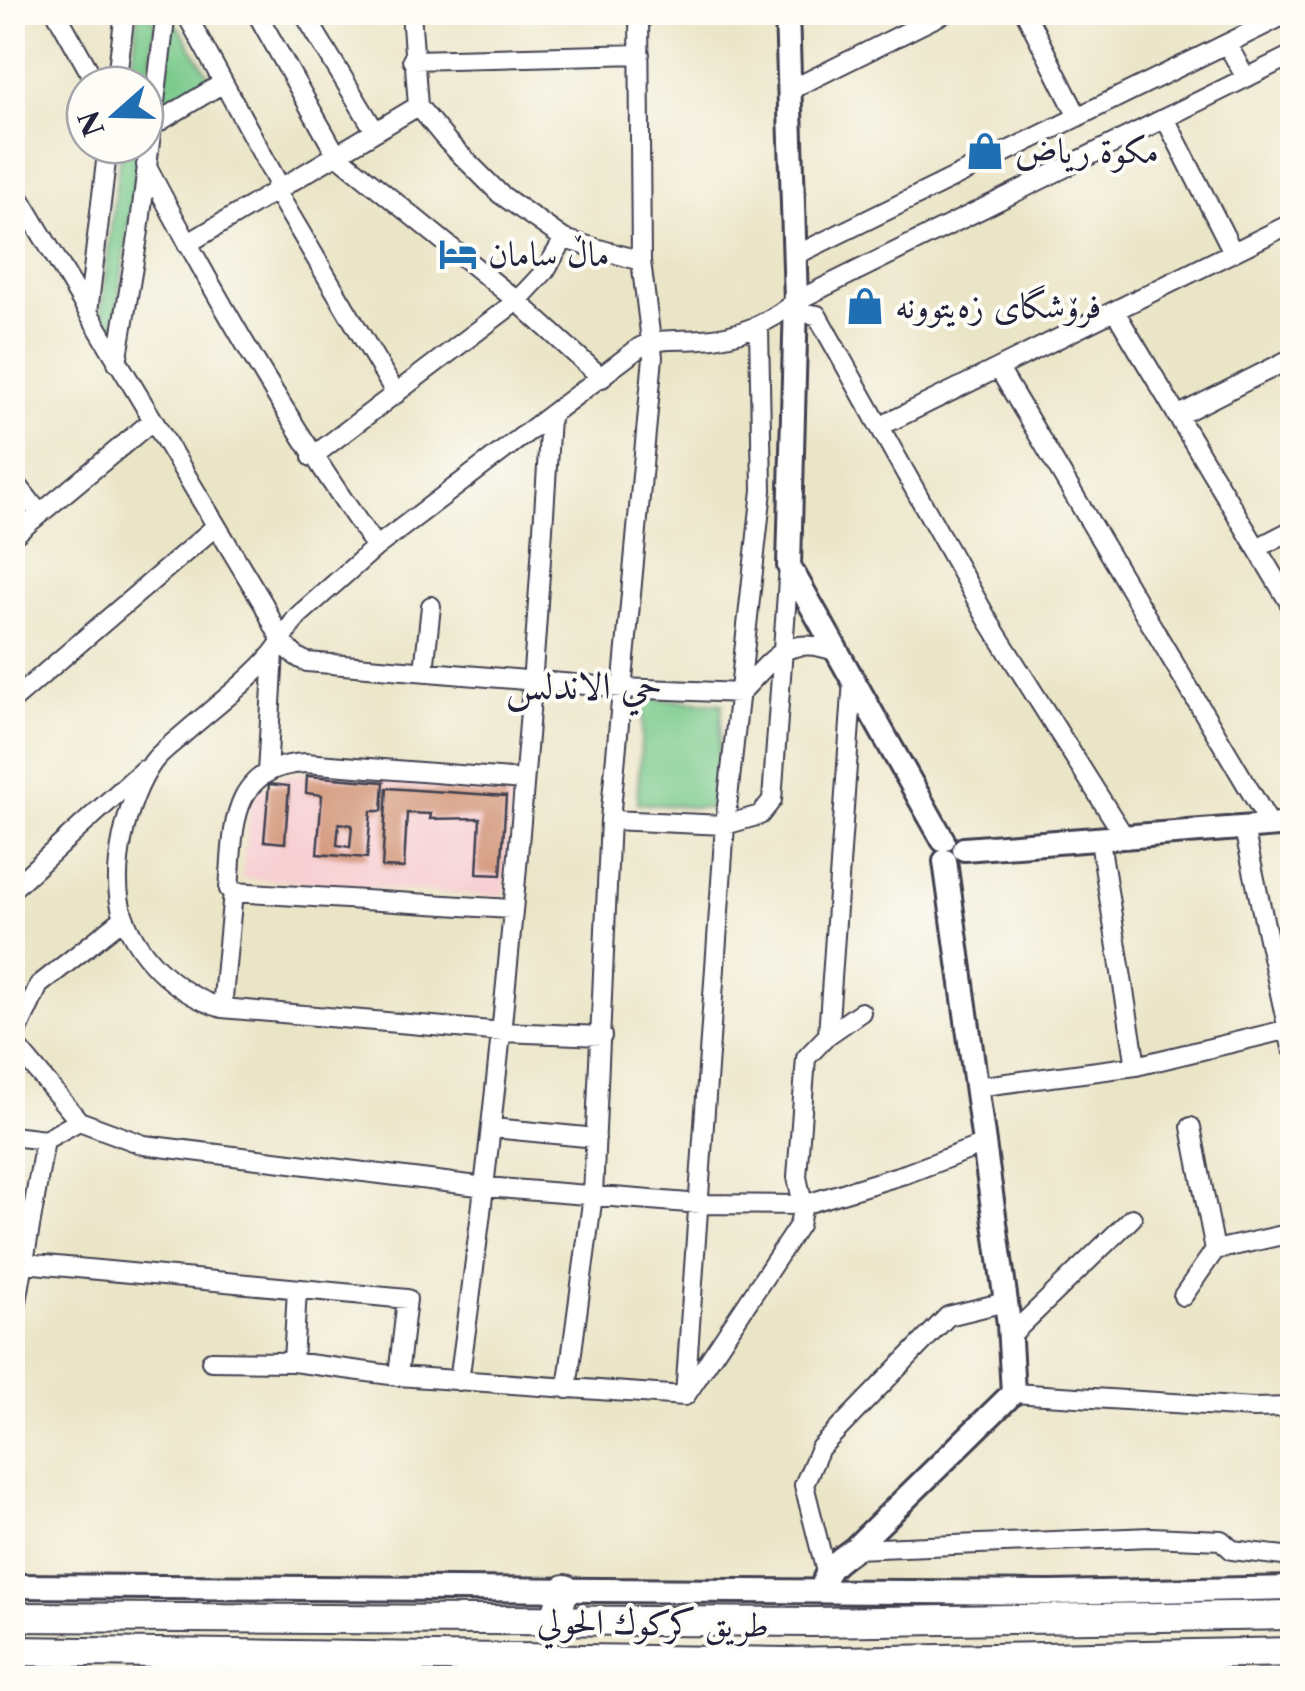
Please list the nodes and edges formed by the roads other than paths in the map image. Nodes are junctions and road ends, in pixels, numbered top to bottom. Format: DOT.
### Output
graph roads {
  1 [pos="56,12"];
  2 [pos="125,12"];
  3 [pos="166,12"];
  4 [pos="185,12"];
  5 [pos="256,12"];
  6 [pos="304,12"];
  7 [pos="411,12"];
  8 [pos="639,12"];
  9 [pos="788,12"];
  10 [pos="947,12"];
  11 [pos="1025,12"];
  12 [pos="1291,12"];
  13 [pos="1228,44"];
  14 [pos="640,54"];
  15 [pos="1292,55"];
  16 [pos="412,60"];
  17 [pos="86,65"];
  18 [pos="118,65"];
  19 [pos="159,65"];
  20 [pos="1246,78"];
  21 [pos="224,83"];
  22 [pos="790,90"];
  23 [pos="418,106"];
  24 [pos="1078,117"];
  25 [pos="165,118"];
  26 [pos="1165,118"];
  27 [pos="374,132"];
  28 [pos="336,154"];
  29 [pos="106,165"];
  30 [pos="146,165"];
  31 [pos="12,185"];
  32 [pos="278,188"];
  33 [pos="1292,224"];
  34 [pos="564,239"];
  35 [pos="188,244"];
  36 [pos="1232,252"];
  37 [pos="794,256"];
  38 [pos="642,261"];
  39 [pos="516,301"];
  40 [pos="795,307"];
  41 [pos="88,312"];
  42 [pos="1116,312"];
  43 [pos="759,327"];
  44 [pos="652,342"];
  45 [pos="1292,358"];
  46 [pos="117,362"];
  47 [pos="998,368"];
  48 [pos="602,378"];
  49 [pos="396,394"];
  50 [pos="550,416"];
  51 [pos="1177,416"];
  52 [pos="152,422"];
  53 [pos="881,426"];
  54 [pos="312,457"];
  55 [pos="12,478"];
  56 [pos="40,514"];
  57 [pos="215,527"];
  58 [pos="1292,530"];
  59 [pos="12,538"];
  60 [pos="376,547"];
  61 [pos="1257,548"];
  62 [pos="788,577"];
  63 [pos="750,603"];
  64 [pos="430,606"];
  65 [pos="1292,606"];
  66 [pos="277,645"];
  67 [pos="782,652"];
  68 [pos="837,652"];
  69 [pos="424,671"];
  70 [pos="534,679"];
  71 [pos="853,680"];
  72 [pos="623,688"];
  73 [pos="740,692"];
  74 [pos="12,701"];
  75 [pos="155,760"];
  76 [pos="267,772"];
  77 [pos="524,780"];
  78 [pos="610,820"];
  79 [pos="725,825"];
  80 [pos="1282,825"];
  81 [pos="1244,830"];
  82 [pos="1126,838"];
  83 [pos="1100,841"];
  84 [pos="950,850"];
  85 [pos="12,888"];
  86 [pos="233,892"];
  87 [pos="512,910"];
  88 [pos="124,918"];
  89 [pos="222,1008"];
  90 [pos="861,1012"];
  91 [pos="503,1032"];
  92 [pos="828,1035"];
  93 [pos="602,1036"];
  94 [pos="1291,1038"];
  95 [pos="13,1041"];
  96 [pos="1136,1066"];
  97 [pos="976,1088"];
  98 [pos="79,1120"];
  99 [pos="1191,1127"];
  100 [pos="492,1128"];
  101 [pos="12,1136"];
  102 [pos="596,1138"];
  103 [pos="45,1140"];
  104 [pos="984,1144"];
  105 [pos="486,1187"];
  106 [pos="593,1194"];
  107 [pos="701,1204"];
  108 [pos="802,1205"];
  109 [pos="1132,1218"];
  110 [pos="1292,1233"];
  111 [pos="1215,1250"];
  112 [pos="24,1263"];
  113 [pos="297,1289"];
  114 [pos="1184,1296"];
  115 [pos="1006,1302"];
  116 [pos="12,1331"];
  117 [pos="1010,1336"];
  118 [pos="210,1361"];
  119 [pos="292,1362"];
  120 [pos="398,1376"];
  121 [pos="459,1381"];
  122 [pos="567,1389"];
  123 [pos="1014,1393"];
  124 [pos="686,1396"];
  125 [pos="1292,1407"];
  126 [pos="854,1550"];
  127 [pos="1292,1558"];
  128 [pos="824,1581"];
  129 [pos="12,1586"];
  130 [pos="1292,1588"];
  131 [pos="565,1589"];
  132 [pos="1292,1615"];
  133 [pos="12,1617"];
  134 [pos="555,1618"];
  135 [pos="12,1651"];
  136 [pos="1292,1652"];
  137 [pos="535,1669"];
  1 -- 17 [label="street"];
  2 -- 18 [label="street"];
  3 -- 19 [label="street"];
  4 -- 21 [label="street"];
  5 -- 28 [label="street"];
  6 -- 27 [label="street"];
  7 -- 16 [label="street"];
  8 -- 14 [label="street"];
  9 -- 22 [label="main road"];
  10 -- 22 [label="street"];
  11 -- 24 [label="street"];
  12 -- 13 [label="street"];
  13 -- 20 [label="street"];
  13 -- 24 [label="street"];
  14 -- 16 [label="street"];
  14 -- 38 [label="street"];
  15 -- 20 [label="street"];
  16 -- 23 [label="street"];
  20 -- 26 [label="street"];
  21 -- 25 [label="street"];
  21 -- 32 [label="street"];
  22 -- 37 [label="main road"];
  23 -- 27 [label="street"];
  23 -- 34 [label="street"];
  24 -- 37 [label="street"];
  26 -- 36 [label="street"];
  26 -- 40 [label="street"];
  27 -- 28 [label="street"];
  28 -- 32 [label="street"];
  28 -- 39 [label="street"];
  29 -- 41 [label="street"];
  30 -- 35 [label="street"];
  30 -- 46 [label="street"];
  31 -- 41 [label="street"];
  32 -- 35 [label="street"];
  32 -- 49 [label="street"];
  33 -- 36 [label="street"];
  34 -- 38 [label="street"];
  34 -- 39 [label="street"];
  35 -- 54 [label="street"];
  36 -- 42 [label="street"];
  37 -- 40 [label="main road"];
  38 -- 44 [label="street"];
  39 -- 48 [label="street"];
  39 -- 49 [label="street"];
  40 -- 43 [label="street"];
  40 -- 53 [label="street"];
  40 -- 62 [label="main road"];
  41 -- 46 [label="street"];
  42 -- 47 [label="street"];
  42 -- 51 [label="street"];
  43 -- 44 [label="street"];
  43 -- 63 [label="street"];
  44 -- 48 [label="street"];
  44 -- 72 [label="street"];
  45 -- 51 [label="street"];
  46 -- 52 [label="street"];
  47 -- 53 [label="street"];
  47 -- 80 [label="street"];
  48 -- 50 [label="street"];
  49 -- 54 [label="street"];
  50 -- 60 [label="street"];
  50 -- 70 [label="street"];
  51 -- 61 [label="street"];
  52 -- 56 [label="street"];
  52 -- 57 [label="street"];
  53 -- 82 [label="street"];
  54 -- 60 [label="street"];
  55 -- 56 [label="street"];
  56 -- 59 [label="street"];
  57 -- 66 [label="street"];
  57 -- 74 [label="street"];
  58 -- 61 [label="street"];
  60 -- 66 [label="street"];
  61 -- 65 [label="street"];
  62 -- 63 [label="street"];
  62 -- 67 [label="street"];
  62 -- 68 [label="main road"];
  63 -- 73 [label="street"];
  64 -- 69 [label="street"];
  66 -- 69 [label="street"];
  66 -- 75 [label="street"];
  66 -- 76 [label="street"];
  67 -- 68 [label="street"];
  67 -- 73 [label="street"];
  67 -- 79 [label="street"];
  68 -- 71 [label="main road"];
  69 -- 70 [label="street"];
  70 -- 72 [label="street"];
  70 -- 77 [label="street"];
  71 -- 84 [label="main road"];
  71 -- 92 [label="street"];
  72 -- 73 [label="street"];
  72 -- 78 [label="street"];
  73 -- 79 [label="street"];
  75 -- 85 [label="street"];
  75 -- 88 [label="street"];
  76 -- 77 [label="street"];
  76 -- 86 [label="street"];
  77 -- 87 [label="street"];
  78 -- 79 [label="street"];
  78 -- 93 [label="street"];
  79 -- 107 [label="street"];
  80 -- 81 [label="main road"];
  81 -- 82 [label="main road"];
  81 -- 94 [label="street"];
  82 -- 83 [label="main road"];
  83 -- 84 [label="main road"];
  83 -- 96 [label="street"];
  84 -- 97 [label="main road"];
  86 -- 87 [label="street"];
  86 -- 89 [label="street"];
  87 -- 91 [label="street"];
  88 -- 89 [label="street"];
  88 -- 95 [label="street"];
  89 -- 91 [label="street"];
  90 -- 92 [label="street"];
  91 -- 93 [label="street"];
  91 -- 100 [label="street"];
  92 -- 108 [label="street"];
  93 -- 102 [label="street"];
  94 -- 96 [label="street"];
  95 -- 98 [label="street"];
  96 -- 97 [label="street"];
  97 -- 104 [label="main road"];
  98 -- 103 [label="street"];
  98 -- 105 [label="street"];
  99 -- 111 [label="street"];
  100 -- 102 [label="street"];
  100 -- 105 [label="street"];
  101 -- 103 [label="street"];
  102 -- 106 [label="street"];
  103 -- 112 [label="street"];
  104 -- 108 [label="street"];
  104 -- 115 [label="main road"];
  105 -- 106 [label="street"];
  105 -- 121 [label="street"];
  106 -- 107 [label="street"];
  106 -- 122 [label="street"];
  107 -- 108 [label="street"];
  107 -- 124 [label="street"];
  108 -- 124 [label="street"];
  109 -- 117 [label="street"];
  110 -- 111 [label="street"];
  111 -- 114 [label="street"];
  112 -- 113 [label="street"];
  112 -- 116 [label="street"];
  113 -- 119 [label="street"];
  113 -- 120 [label="street"];
  115 -- 117 [label="main road"];
  115 -- 128 [label="street"];
  117 -- 123 [label="main road"];
  118 -- 119 [label="street"];
  119 -- 120 [label="street"];
  120 -- 121 [label="street"];
  121 -- 122 [label="street"];
  122 -- 124 [label="street"];
  123 -- 125 [label="street"];
  123 -- 126 [label="main road"];
  126 -- 127 [label="street"];
  126 -- 128 [label="main road"];
  128 -- 130 [label="main road"];
  128 -- 131 [label="main road"];
  129 -- 131 [label="main road"];
  131 -- 134 [label="highway"];
  132 -- 134 [label="highway, طريق كركوك الحولي"];
  133 -- 134 [label="highway, طريق كركوك الحولي"];
  135 -- 137 [label="highway, طريق كركوك الحولي"];
  136 -- 137 [label="highway, طريق كركوك الحولي"];
}
